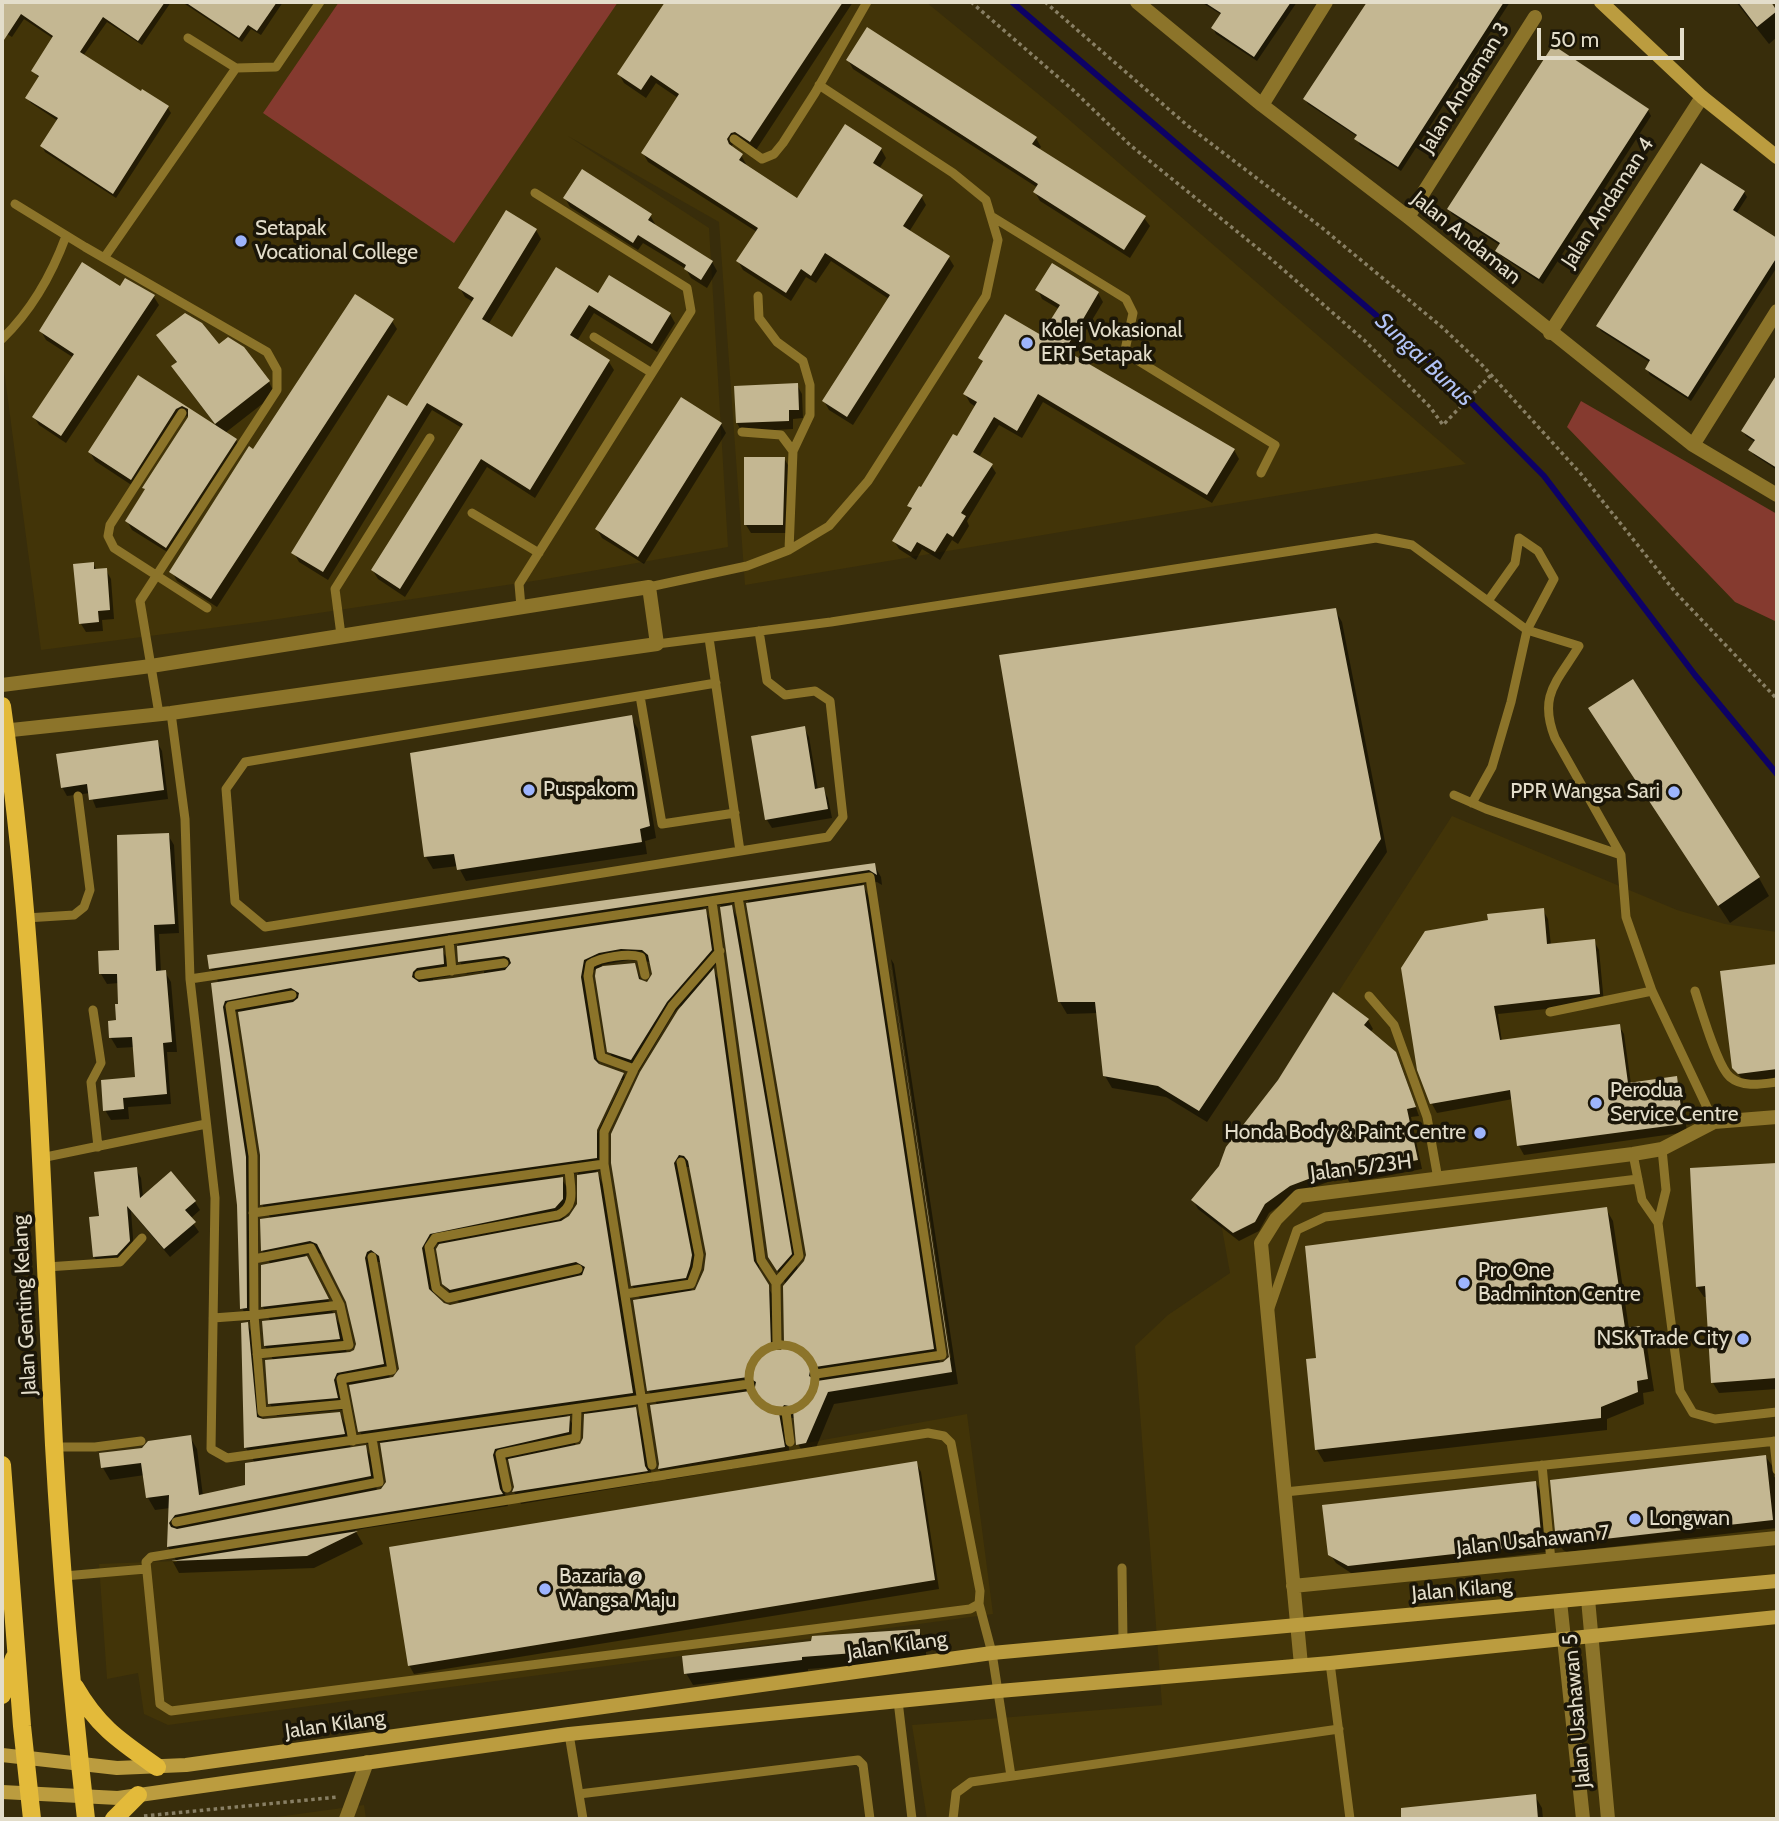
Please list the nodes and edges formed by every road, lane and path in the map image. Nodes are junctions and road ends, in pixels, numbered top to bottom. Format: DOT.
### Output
graph roads {
  1 [pos="320,2"];
  2 [pos="867,2"];
  3 [pos="971,2"];
  4 [pos="1045,2"];
  5 [pos="1137,2"];
  6 [pos="1325,2"];
  7 [pos="1601,2"];
  8 [pos="1535,17"];
  9 [pos="187,38"];
  10 [pos="236,68"];
  11 [pos="819,85"];
  12 [pos="1702,97"];
  13 [pos="1262,105"];
  14 [pos="734,139"];
  15 [pos="1777,157"];
  16 [pos="536,193"];
  17 [pos="15,204"];
  18 [pos="991,216"];
  19 [pos="1408,217"];
  20 [pos="66,236"];
  21 [pos="104,258"];
  22 [pos="758,296"];
  23 [pos="1777,311"];
  24 [pos="1550,333"];
  25 [pos="594,337"];
  26 [pos="2,339"];
  27 [pos="652,373"];
  28 [pos="1491,375"];
  29 [pos="182,413"];
  30 [pos="742,432"];
  31 [pos="430,438"];
  32 [pos="1693,445"];
  33 [pos="793,451"];
  34 [pos="1261,473"];
  35 [pos="1777,495"];
  36 [pos="472,513"];
  37 [pos="789,550"];
  38 [pos="539,554"];
  39 [pos="157,575"];
  40 [pos="649,587"];
  41 [pos="1488,601"];
  42 [pos="521,607"];
  43 [pos="207,608"];
  44 [pos="1527,630"];
  45 [pos="760,631"];
  46 [pos="341,635"];
  47 [pos="709,638"];
  48 [pos="657,644"];
  49 [pos="151,666"];
  50 [pos="716,683"];
  51 [pos="2,685"];
  52 [pos="640,696"];
  53 [pos="1777,699"];
  54 [pos="2,706"];
  55 [pos="165,713"];
  56 [pos="4,731"];
  57 [pos="1454,795"];
  58 [pos="78,796"];
  59 [pos="1472,803"];
  60 [pos="734,813"];
  61 [pos="740,851"];
  62 [pos="1621,855"];
  63 [pos="738,897"];
  64 [pos="712,901"];
  65 [pos="26,918"];
  66 [pos="449,940"];
  67 [pos="720,951"];
  68 [pos="504,963"];
  69 [pos="452,971"];
  70 [pos="419,975"];
  71 [pos="645,975"];
  72 [pos="190,979"];
  73 [pos="1652,991"];
  74 [pos="1695,991"];
  75 [pos="292,995"];
  76 [pos="1369,996"];
  77 [pos="93,1010"];
  78 [pos="1549,1012"];
  79 [pos="634,1069"];
  80 [pos="1777,1082"];
  81 [pos="1777,1116"];
  82 [pos="1714,1122"];
  83 [pos="206,1124"];
  84 [pos="98,1147"];
  85 [pos="1661,1149"];
  86 [pos="1633,1154"];
  87 [pos="41,1158"];
  88 [pos="681,1162"];
  89 [pos="604,1164"];
  90 [pos="569,1169"];
  91 [pos="1438,1179"];
  92 [pos="1638,1180"];
  93 [pos="253,1213"];
  94 [pos="1658,1223"];
  95 [pos="142,1238"];
  96 [pos="372,1257"];
  97 [pos="254,1259"];
  98 [pos="47,1267"];
  99 [pos="578,1269"];
  100 [pos="776,1283"];
  101 [pos="625,1294"];
  102 [pos="340,1305"];
  103 [pos="254,1315"];
  104 [pos="1268,1316"];
  105 [pos="213,1318"];
  106 [pos="777,1345"];
  107 [pos="257,1354"];
  108 [pos="816,1374"];
  109 [pos="749,1384"];
  110 [pos="642,1401"];
  111 [pos="346,1404"];
  112 [pos="577,1410"];
  113 [pos="786,1412"];
  114 [pos="1777,1412"];
  115 [pos="372,1438"];
  116 [pos="141,1441"];
  117 [pos="353,1441"];
  118 [pos="1776,1441"];
  119 [pos="790,1442"];
  120 [pos="54,1447"];
  121 [pos="2,1465"];
  122 [pos="652,1465"];
  123 [pos="1542,1465"];
  124 [pos="1777,1470"];
  125 [pos="507,1488"];
  126 [pos="1285,1492"];
  127 [pos="176,1522"];
  128 [pos="1777,1538"];
  129 [pos="1550,1561"];
  130 [pos="1122,1568"];
  131 [pos="146,1569"];
  132 [pos="64,1576"];
  133 [pos="1777,1581"];
  134 [pos="1293,1586"];
  135 [pos="1588,1599"];
  136 [pos="1560,1601"];
  137 [pos="979,1604"];
  138 [pos="1777,1617"];
  139 [pos="1297,1626"];
  140 [pos="1591,1636"];
  141 [pos="1563,1639"];
  142 [pos="1123,1640"];
  143 [pos="16,1651"];
  144 [pos="992,1653"];
  145 [pos="1330,1663"];
  146 [pos="1301,1665"];
  147 [pos="71,1681"];
  148 [pos="999,1691"];
  149 [pos="2,1695"];
  150 [pos="898,1701"];
  151 [pos="1339,1729"];
  152 [pos="569,1734"];
  153 [pos="2,1755"];
  154 [pos="25,1758"];
  155 [pos="367,1762"];
  156 [pos="80,1763"];
  157 [pos="157,1767"];
  158 [pos="1011,1776"];
  159 [pos="2,1792"];
  160 [pos="29,1793"];
  161 [pos="579,1794"];
  162 [pos="138,1795"];
  163 [pos="354,1795"];
  164 [pos="83,1796"];
  165 [pos="136,1816"];
  166 [pos="32,1819"];
  167 [pos="86,1819"];
  168 [pos="114,1819"];
  169 [pos="346,1819"];
  170 [pos="583,1819"];
  171 [pos="870,1819"];
  172 [pos="912,1819"];
  173 [pos="953,1819"];
  174 [pos="1350,1819"];
  175 [pos="1583,1819"];
  176 [pos="1608,1819"];
  1 -- 10 [label="lane"];
  2 -- 11 [label="lane"];
  3 -- 28 [label="path"];
  4 -- 28 [label="path"];
  5 -- 13 [label="street, Jalan Andaman"];
  6 -- 13 [label="street"];
  7 -- 12 [label="main road"];
  8 -- 19 [label="street, Jalan Andaman 3"];
  9 -- 10 [label="lane"];
  10 -- 21 [label="lane"];
  11 -- 14 [label="lane"];
  11 -- 18 [label="lane"];
  12 -- 15 [label="main road"];
  12 -- 24 [label="street, Jalan Andaman 4"];
  13 -- 19 [label="street, Jalan Andaman"];
  16 -- 27 [label="lane"];
  17 -- 20 [label="lane"];
  18 -- 34 [label="lane"];
  18 -- 37 [label="lane"];
  19 -- 24 [label="street, Jalan Andaman"];
  20 -- 21 [label="lane"];
  20 -- 26 [label="lane"];
  21 -- 39 [label="lane"];
  22 -- 33 [label="lane"];
  23 -- 32 [label="street"];
  24 -- 32 [label="street, Jalan Andaman"];
  25 -- 27 [label="lane"];
  27 -- 38 [label="lane"];
  28 -- 53 [label="path"];
  29 -- 39 [label="lane"];
  30 -- 33 [label="lane"];
  31 -- 46 [label="lane"];
  32 -- 35 [label="street, Jalan Andaman"];
  33 -- 37 [label="lane"];
  36 -- 38 [label="lane"];
  37 -- 40 [label="lane"];
  38 -- 42 [label="lane"];
  39 -- 43 [label="lane"];
  39 -- 49 [label="lane"];
  40 -- 42 [label="street"];
  40 -- 48 [label="street"];
  41 -- 44 [label="lane"];
  41 -- 44 [label="lane"];
  41 -- 45 [label="lane"];
  42 -- 46 [label="street"];
  44 -- 59 [label="lane"];
  44 -- 62 [label="lane"];
  45 -- 47 [label="lane"];
  45 -- 61 [label="lane"];
  46 -- 49 [label="street"];
  47 -- 48 [label="lane"];
  47 -- 50 [label="lane"];
  48 -- 55 [label="street"];
  49 -- 51 [label="street"];
  49 -- 55 [label="lane"];
  50 -- 52 [label="lane"];
  50 -- 60 [label="lane"];
  52 -- 60 [label="lane"];
  52 -- 61 [label="lane"];
  54 -- 56 [label="main road, Jalan Genting Kelang"];
  55 -- 56 [label="street"];
  55 -- 72 [label="lane"];
  56 -- 65 [label="main road, Jalan Genting Kelang"];
  57 -- 59 [label="lane"];
  58 -- 65 [label="lane"];
  59 -- 62 [label="lane"];
  60 -- 61 [label="lane"];
  62 -- 73 [label="lane"];
  63 -- 64 [label="lane"];
  63 -- 100 [label="lane"];
  63 -- 108 [label="lane"];
  64 -- 66 [label="lane"];
  64 -- 67 [label="lane"];
  65 -- 87 [label="main road, Jalan Genting Kelang"];
  66 -- 69 [label="lane"];
  66 -- 72 [label="lane"];
  67 -- 79 [label="lane"];
  67 -- 100 [label="lane"];
  68 -- 69 [label="lane"];
  69 -- 70 [label="lane"];
  71 -- 79 [label="lane"];
  72 -- 83 [label="lane"];
  73 -- 78 [label="lane"];
  73 -- 82 [label="lane"];
  74 -- 80 [label="lane"];
  75 -- 93 [label="lane"];
  76 -- 91 [label="lane"];
  77 -- 84 [label="lane"];
  79 -- 89 [label="lane"];
  81 -- 82 [label="street, Jalan 5/23H"];
  82 -- 85 [label="street, Jalan 5/23H"];
  83 -- 84 [label="lane"];
  83 -- 105 [label="lane"];
  84 -- 87 [label="lane"];
  85 -- 86 [label="street, Jalan 5/23H"];
  85 -- 94 [label="lane"];
  86 -- 91 [label="street, Jalan 5/23H"];
  86 -- 92 [label="lane"];
  87 -- 98 [label="main road, Jalan Genting Kelang"];
  88 -- 101 [label="lane"];
  89 -- 90 [label="lane"];
  89 -- 101 [label="lane"];
  90 -- 93 [label="lane"];
  90 -- 99 [label="lane"];
  91 -- 104 [label="street, Jalan 5/23H"];
  92 -- 94 [label="lane"];
  92 -- 104 [label="lane"];
  93 -- 97 [label="lane"];
  94 -- 114 [label="lane"];
  95 -- 98 [label="lane"];
  96 -- 111 [label="lane"];
  97 -- 102 [label="lane"];
  97 -- 103 [label="lane"];
  98 -- 120 [label="main road, Jalan Genting Kelang"];
  100 -- 106 [label="lane"];
  101 -- 110 [label="lane"];
  102 -- 103 [label="lane"];
  102 -- 107 [label="lane"];
  103 -- 105 [label="lane"];
  103 -- 107 [label="lane"];
  104 -- 126 [label="street, Jalan 5/23H"];
  105 -- 117 [label="lane"];
  106 -- 108 [label="lane"];
  106 -- 109 [label="lane"];
  107 -- 111 [label="lane"];
  108 -- 113 [label="lane"];
  109 -- 110 [label="lane"];
  109 -- 113 [label="lane"];
  110 -- 112 [label="lane"];
  110 -- 122 [label="lane"];
  111 -- 117 [label="lane"];
  112 -- 115 [label="lane"];
  112 -- 125 [label="lane"];
  113 -- 119 [label="lane"];
  115 -- 117 [label="lane"];
  115 -- 127 [label="lane"];
  116 -- 120 [label="lane"];
  118 -- 123 [label="lane"];
  118 -- 124 [label="lane"];
  120 -- 132 [label="main road, Jalan Genting Kelang"];
  121 -- 143 [label="main road"];
  123 -- 126 [label="lane"];
  123 -- 129 [label="lane"];
  126 -- 134 [label="street, Jalan 5/23H"];
  128 -- 129 [label="street, Jalan Usahawan 7"];
  129 -- 134 [label="street, Jalan Usahawan 7"];
  130 -- 142 [label="lane"];
  131 -- 132 [label="lane"];
  131 -- 137 [label="lane"];
  131 -- 137 [label="lane"];
  132 -- 147 [label="main road, Jalan Genting Kelang"];
  133 -- 135 [label="main road, Jalan Kilang"];
  134 -- 139 [label="street, Jalan 5/23H"];
  135 -- 136 [label="main road, Jalan Kilang"];
  135 -- 140 [label="street, Jalan Usahawan 5"];
  136 -- 139 [label="main road, Jalan Kilang"];
  136 -- 141 [label="street, Jalan Usahawan 5"];
  137 -- 144 [label="lane"];
  138 -- 140 [label="main road, Jalan Kilang"];
  139 -- 142 [label="main road, Jalan Kilang"];
  139 -- 146 [label="street, Jalan 5/23H"];
  140 -- 141 [label="main road, Jalan Kilang"];
  140 -- 176 [label="street, Jalan Usahawan 5"];
  141 -- 145 [label="main road, Jalan Kilang"];
  141 -- 175 [label="street, Jalan Usahawan 5"];
  142 -- 144 [label="main road, Jalan Kilang"];
  143 -- 149 [label="main road"];
  143 -- 154 [label="main road"];
  144 -- 148 [label="lane"];
  144 -- 157 [label="main road, Jalan Kilang"];
  145 -- 146 [label="main road, Jalan Kilang"];
  145 -- 151 [label="lane"];
  146 -- 148 [label="main road, Jalan Kilang"];
  147 -- 156 [label="main road, Jalan Genting Kelang"];
  147 -- 157 [label="main road"];
  148 -- 150 [label="main road, Jalan Kilang"];
  148 -- 158 [label="lane"];
  150 -- 152 [label="main road, Jalan Kilang"];
  150 -- 172 [label="lane"];
  151 -- 158 [label="lane"];
  151 -- 174 [label="lane"];
  152 -- 155 [label="main road, Jalan Kilang"];
  152 -- 161 [label="lane"];
  153 -- 154 [label="main road, Jalan Kilang"];
  154 -- 156 [label="main road, Jalan Kilang"];
  154 -- 160 [label="main road"];
  155 -- 162 [label="main road, Jalan Kilang"];
  155 -- 163 [label="street"];
  156 -- 157 [label="main road, Jalan Kilang"];
  156 -- 164 [label="main road, Jalan Genting Kelang"];
  158 -- 173 [label="lane"];
  159 -- 160 [label="main road, Jalan Kilang"];
  160 -- 164 [label="main road, Jalan Kilang"];
  160 -- 166 [label="main road"];
  161 -- 170 [label="lane"];
  161 -- 171 [label="lane"];
  162 -- 164 [label="main road, Jalan Kilang"];
  162 -- 168 [label="main road"];
  163 -- 165 [label="path"];
  163 -- 169 [label="street"];
  164 -- 167 [label="main road, Jalan Genting Kelang"];
}
